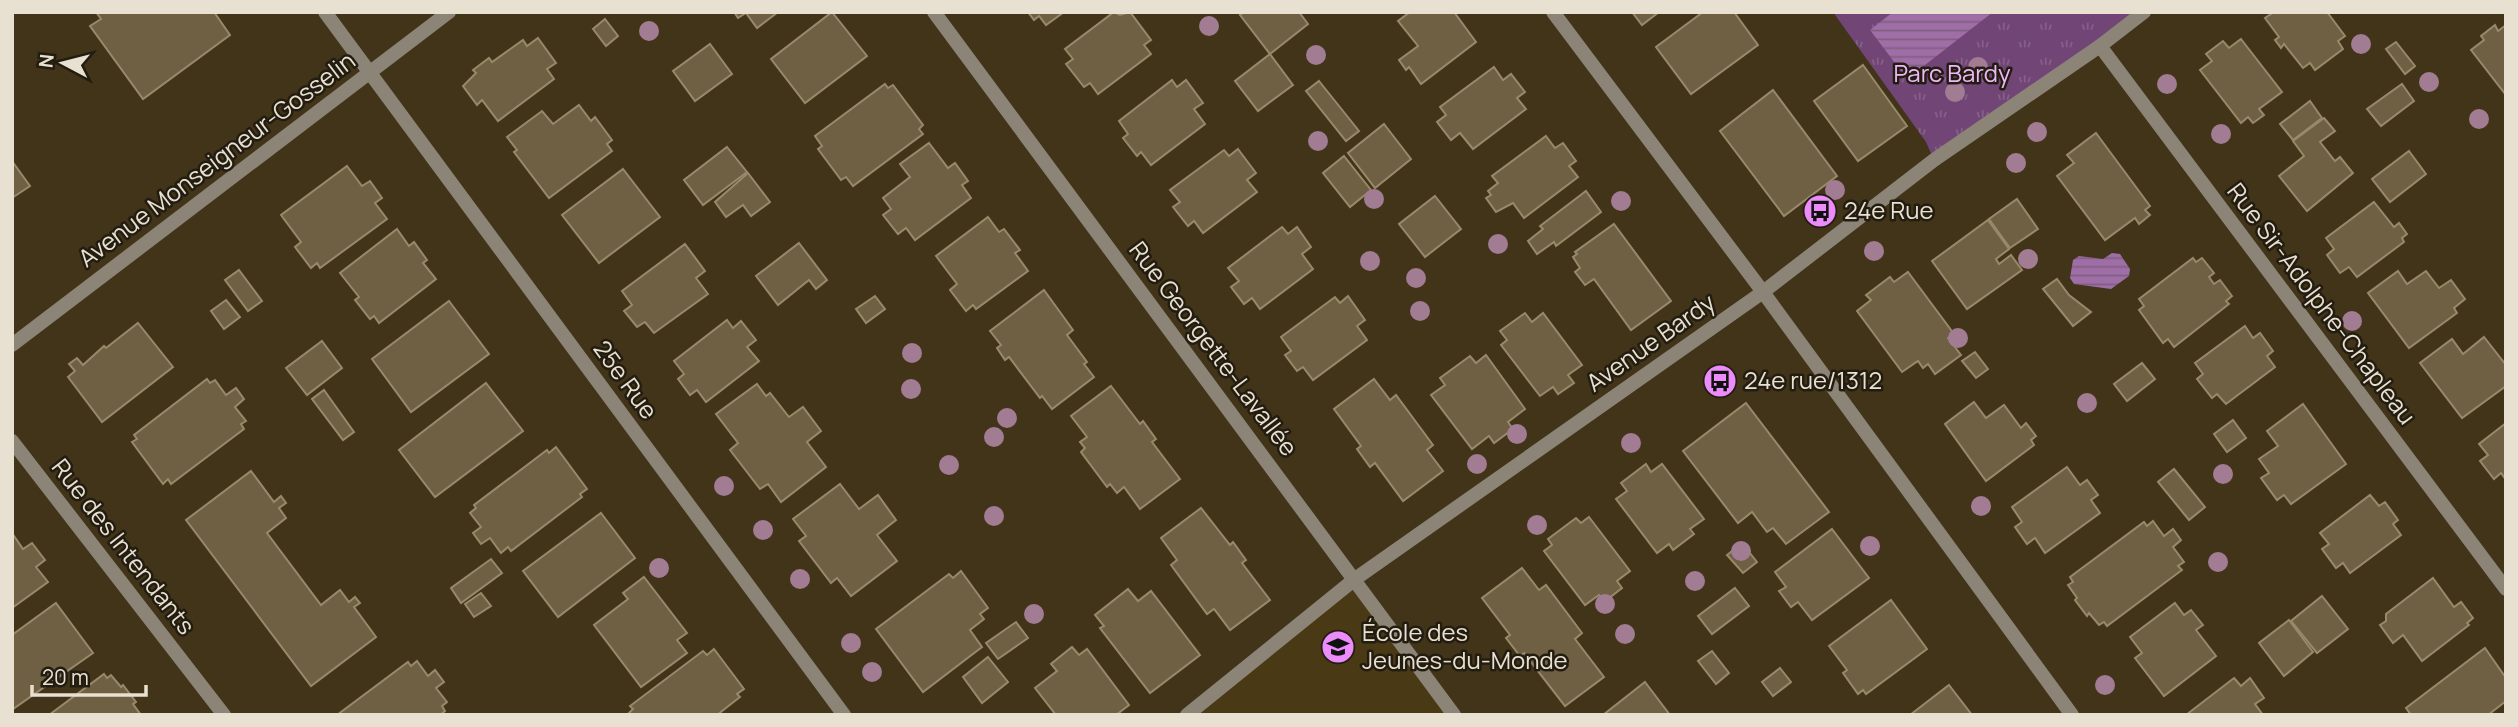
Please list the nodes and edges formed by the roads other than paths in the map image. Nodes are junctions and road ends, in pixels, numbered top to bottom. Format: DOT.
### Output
graph roads {
  1 [pos="325,12"];
  2 [pos="449,12"];
  3 [pos="934,12"];
  4 [pos="1553,12"];
  5 [pos="2144,12"];
  6 [pos="2100,46"];
  7 [pos="369,72"];
  8 [pos="1763,292"];
  9 [pos="12,345"];
  10 [pos="12,441"];
  11 [pos="1355,579"];
  12 [pos="2506,589"];
  13 [pos="224,715"];
  14 [pos="844,715"];
  15 [pos="1187,715"];
  16 [pos="1454,715"];
  17 [pos="2072,715"];
  1 -- 7 [label="street, 25e Rue"];
  2 -- 7 [label="street, Avenue Monseigneur-Gosselin"];
  3 -- 11 [label="street, Rue Georgette-Lavallée"];
  4 -- 8 [label="street"];
  5 -- 6 [label="street, Avenue Bardy"];
  6 -- 8 [label="street, Avenue Bardy"];
  6 -- 12 [label="street, Rue Sir-Adolphe-Chapleau"];
  7 -- 9 [label="street, Avenue Monseigneur-Gosselin"];
  7 -- 14 [label="street, 25e Rue"];
  8 -- 11 [label="street, Avenue Bardy"];
  8 -- 17 [label="street"];
  10 -- 13 [label="street, Rue des Intendants"];
  11 -- 15 [label="street, Avenue Bardy"];
  11 -- 16 [label="street, Rue Georgette-Lavallée"];
}
